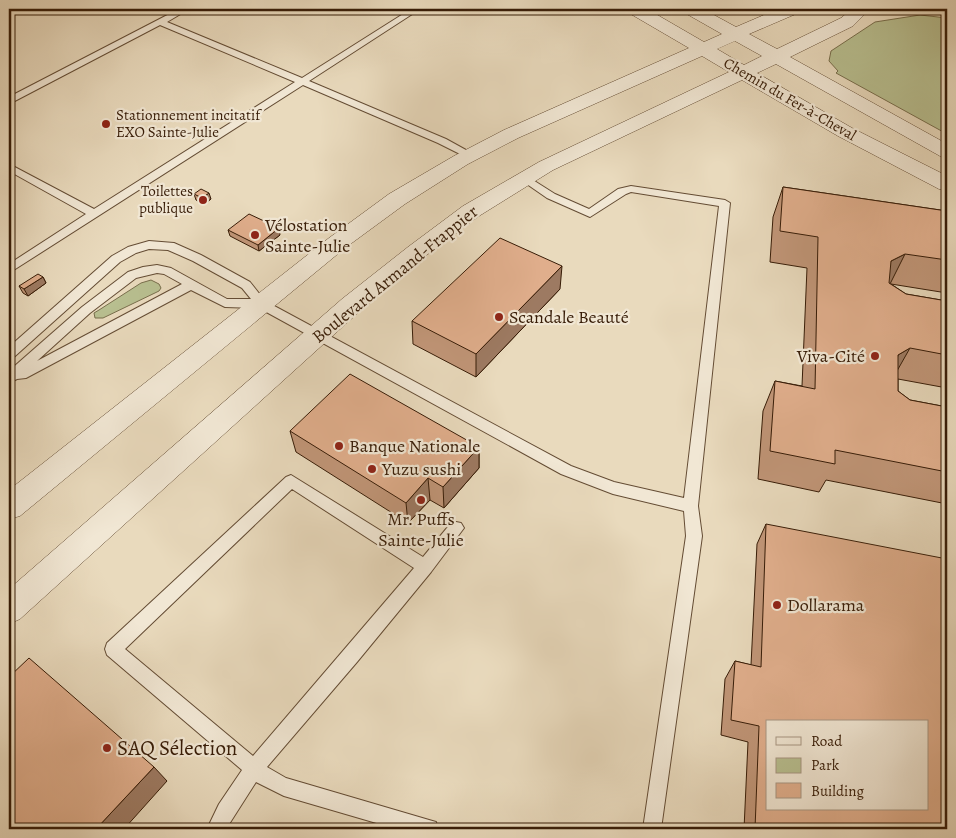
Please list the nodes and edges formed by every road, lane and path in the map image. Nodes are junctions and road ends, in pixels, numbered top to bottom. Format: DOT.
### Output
graph roads {
  1 [pos="13,9"];
  2 [pos="185,9"];
  3 [pos="416,9"];
  4 [pos="635,9"];
  5 [pos="692,9"];
  6 [pos="792,9"];
  7 [pos="862,9"];
  8 [pos="924,9"];
  9 [pos="9,11"];
  10 [pos="947,12"];
  11 [pos="160,22"];
  12 [pos="736,34"];
  13 [pos="703,48"];
  14 [pos="778,57"];
  15 [pos="744,73"];
  16 [pos="302,81"];
  17 [pos="9,101"];
  18 [pos="947,152"];
  19 [pos="470,155"];
  20 [pos="9,168"];
  21 [pos="525,178"];
  22 [pos="947,184"];
  23 [pos="94,214"];
  24 [pos="9,269"];
  25 [pos="192,284"];
  26 [pos="261,304"];
  27 [pos="318,335"];
  28 [pos="9,354"];
  29 [pos="9,380"];
  30 [pos="691,506"];
  31 [pos="9,507"];
  32 [pos="456,528"];
  33 [pos="424,567"];
  34 [pos="9,608"];
  35 [pos="254,769"];
  36 [pos="216,829"];
  37 [pos="429,829"];
  38 [pos="652,829"];
  1 -- 9 [label="highway"];
  2 -- 11 [label="lane"];
  3 -- 16 [label="lane"];
  4 -- 13 [label="street, Chemin du Fer-à-Cheval"];
  5 -- 12 [label="street, Chemin du Fer-à-Cheval"];
  6 -- 12 [label="street"];
  7 -- 14 [label="street, Boulevard Armand-Frappier"];
  8 -- 10 [label="lane"];
  11 -- 16 [label="lane"];
  11 -- 17 [label="lane"];
  12 -- 13 [label="street"];
  12 -- 14 [label="street, Chemin du Fer-à-Cheval"];
  13 -- 15 [label="street, Chemin du Fer-à-Cheval"];
  13 -- 19 [label="street"];
  14 -- 15 [label="street, Boulevard Armand-Frappier"];
  14 -- 18 [label="street, Chemin du Fer-à-Cheval"];
  15 -- 21 [label="street, Boulevard Armand-Frappier"];
  15 -- 22 [label="street, Chemin du Fer-à-Cheval"];
  16 -- 19 [label="lane"];
  16 -- 23 [label="lane"];
  19 -- 26 [label="street"];
  20 -- 23 [label="lane"];
  21 -- 27 [label="street, Boulevard Armand-Frappier"];
  21 -- 30 [label="lane"];
  23 -- 24 [label="lane"];
  25 -- 26 [label="lane"];
  25 -- 29 [label="lane"];
  25 -- 29 [label="lane"];
  26 -- 27 [label="lane"];
  26 -- 28 [label="lane"];
  26 -- 31 [label="street"];
  27 -- 30 [label="lane"];
  27 -- 34 [label="street, Boulevard Armand-Frappier"];
  30 -- 38 [label="lane"];
  32 -- 33 [label="lane"];
  33 -- 35 [label="lane"];
  33 -- 35 [label="lane"];
  35 -- 36 [label="lane"];
  35 -- 37 [label="lane"];
}
